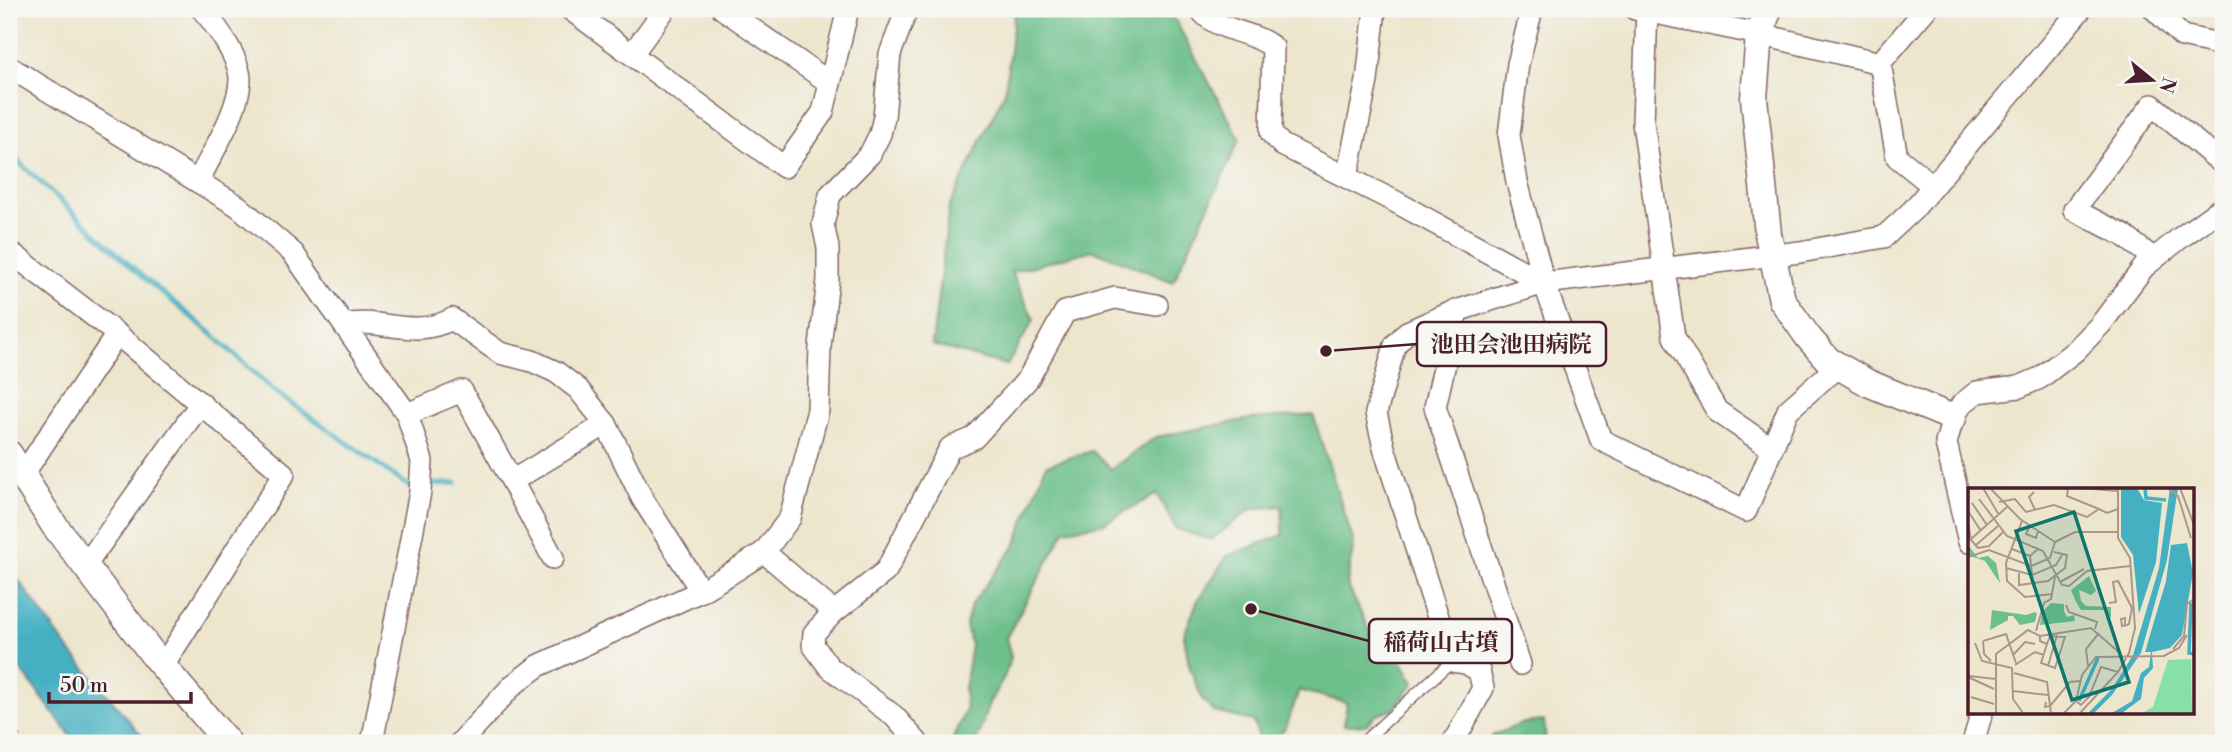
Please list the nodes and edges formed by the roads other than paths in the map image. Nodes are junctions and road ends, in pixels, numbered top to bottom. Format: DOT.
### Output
graph roads {
  1 [pos="202,9"];
  2 [pos="570,9"];
  3 [pos="665,9"];
  4 [pos="723,9"];
  5 [pos="848,9"];
  6 [pos="907,9"];
  7 [pos="1200,9"];
  8 [pos="1375,9"];
  9 [pos="1532,9"];
  10 [pos="1769,9"];
  11 [pos="1926,9"];
  12 [pos="2081,9"];
  13 [pos="2154,9"];
  14 [pos="1642,10"];
  15 [pos="1759,34"];
  16 [pos="2223,45"];
  17 [pos="632,54"];
  18 [pos="1881,63"];
  19 [pos="9,67"];
  20 [pos="830,83"];
  21 [pos="2223,164"];
  22 [pos="1347,177"];
  23 [pos="198,182"];
  24 [pos="1933,186"];
  25 [pos="2223,207"];
  26 [pos="9,251"];
  27 [pos="1771,255"];
  28 [pos="2154,259"];
  29 [pos="1665,267"];
  30 [pos="1544,283"];
  31 [pos="1157,305"];
  32 [pos="1457,311"];
  33 [pos="344,325"];
  34 [pos="117,334"];
  35 [pos="1838,366"];
  36 [pos="201,403"];
  37 [pos="407,414"];
  38 [pos="1953,418"];
  39 [pos="606,424"];
  40 [pos="1771,448"];
  41 [pos="16,465"];
  42 [pos="512,481"];
  43 [pos="1968,538"];
  44 [pos="764,552"];
  45 [pos="553,558"];
  46 [pos="85,566"];
  47 [pos="701,591"];
  48 [pos="834,612"];
  49 [pos="1452,661"];
  50 [pos="1520,664"];
  51 [pos="163,666"];
  52 [pos="1981,714"];
  53 [pos="917,742"];
  54 [pos="228,743"];
  55 [pos="372,743"];
  56 [pos="460,743"];
  57 [pos="1362,743"];
  58 [pos="1453,743"];
  59 [pos="1973,743"];
  1 -- 23 [label="street"];
  2 -- 17 [label="street"];
  3 -- 17 [label="street"];
  4 -- 20 [label="street"];
  5 -- 20 [label="street"];
  6 -- 44 [label="street"];
  7 -- 22 [label="street"];
  8 -- 22 [label="street"];
  9 -- 30 [label="street"];
  10 -- 15 [label="street"];
  11 -- 18 [label="street"];
  12 -- 24 [label="street"];
  13 -- 16 [label="street"];
  14 -- 15 [label="street"];
  14 -- 29 [label="street"];
  15 -- 18 [label="street"];
  15 -- 27 [label="street"];
  17 -- 20 [label="street"];
  18 -- 24 [label="street"];
  19 -- 23 [label="street"];
  21 -- 28 [label="street"];
  22 -- 30 [label="street"];
  23 -- 33 [label="street"];
  24 -- 27 [label="street"];
  25 -- 28 [label="street"];
  26 -- 34 [label="street"];
  27 -- 29 [label="street"];
  27 -- 35 [label="street"];
  28 -- 38 [label="street"];
  29 -- 30 [label="street"];
  29 -- 40 [label="street"];
  30 -- 32 [label="street"];
  30 -- 40 [label="street"];
  31 -- 48 [label="street"];
  32 -- 49 [label="street"];
  32 -- 50 [label="street"];
  33 -- 37 [label="street"];
  33 -- 39 [label="street"];
  34 -- 36 [label="street"];
  34 -- 41 [label="street"];
  35 -- 38 [label="street"];
  35 -- 40 [label="street"];
  36 -- 46 [label="street"];
  36 -- 51 [label="street"];
  37 -- 42 [label="street"];
  37 -- 55 [label="street"];
  38 -- 43 [label="street"];
  39 -- 42 [label="street"];
  39 -- 47 [label="street"];
  41 -- 46 [label="street"];
  42 -- 45 [label="street"];
  44 -- 47 [label="street"];
  44 -- 48 [label="street"];
  46 -- 51 [label="street"];
  47 -- 56 [label="street"];
  48 -- 53 [label="street"];
  49 -- 57 [label="lane"];
  49 -- 58 [label="street"];
  51 -- 54 [label="street"];
  52 -- 59 [label="street"];
}
